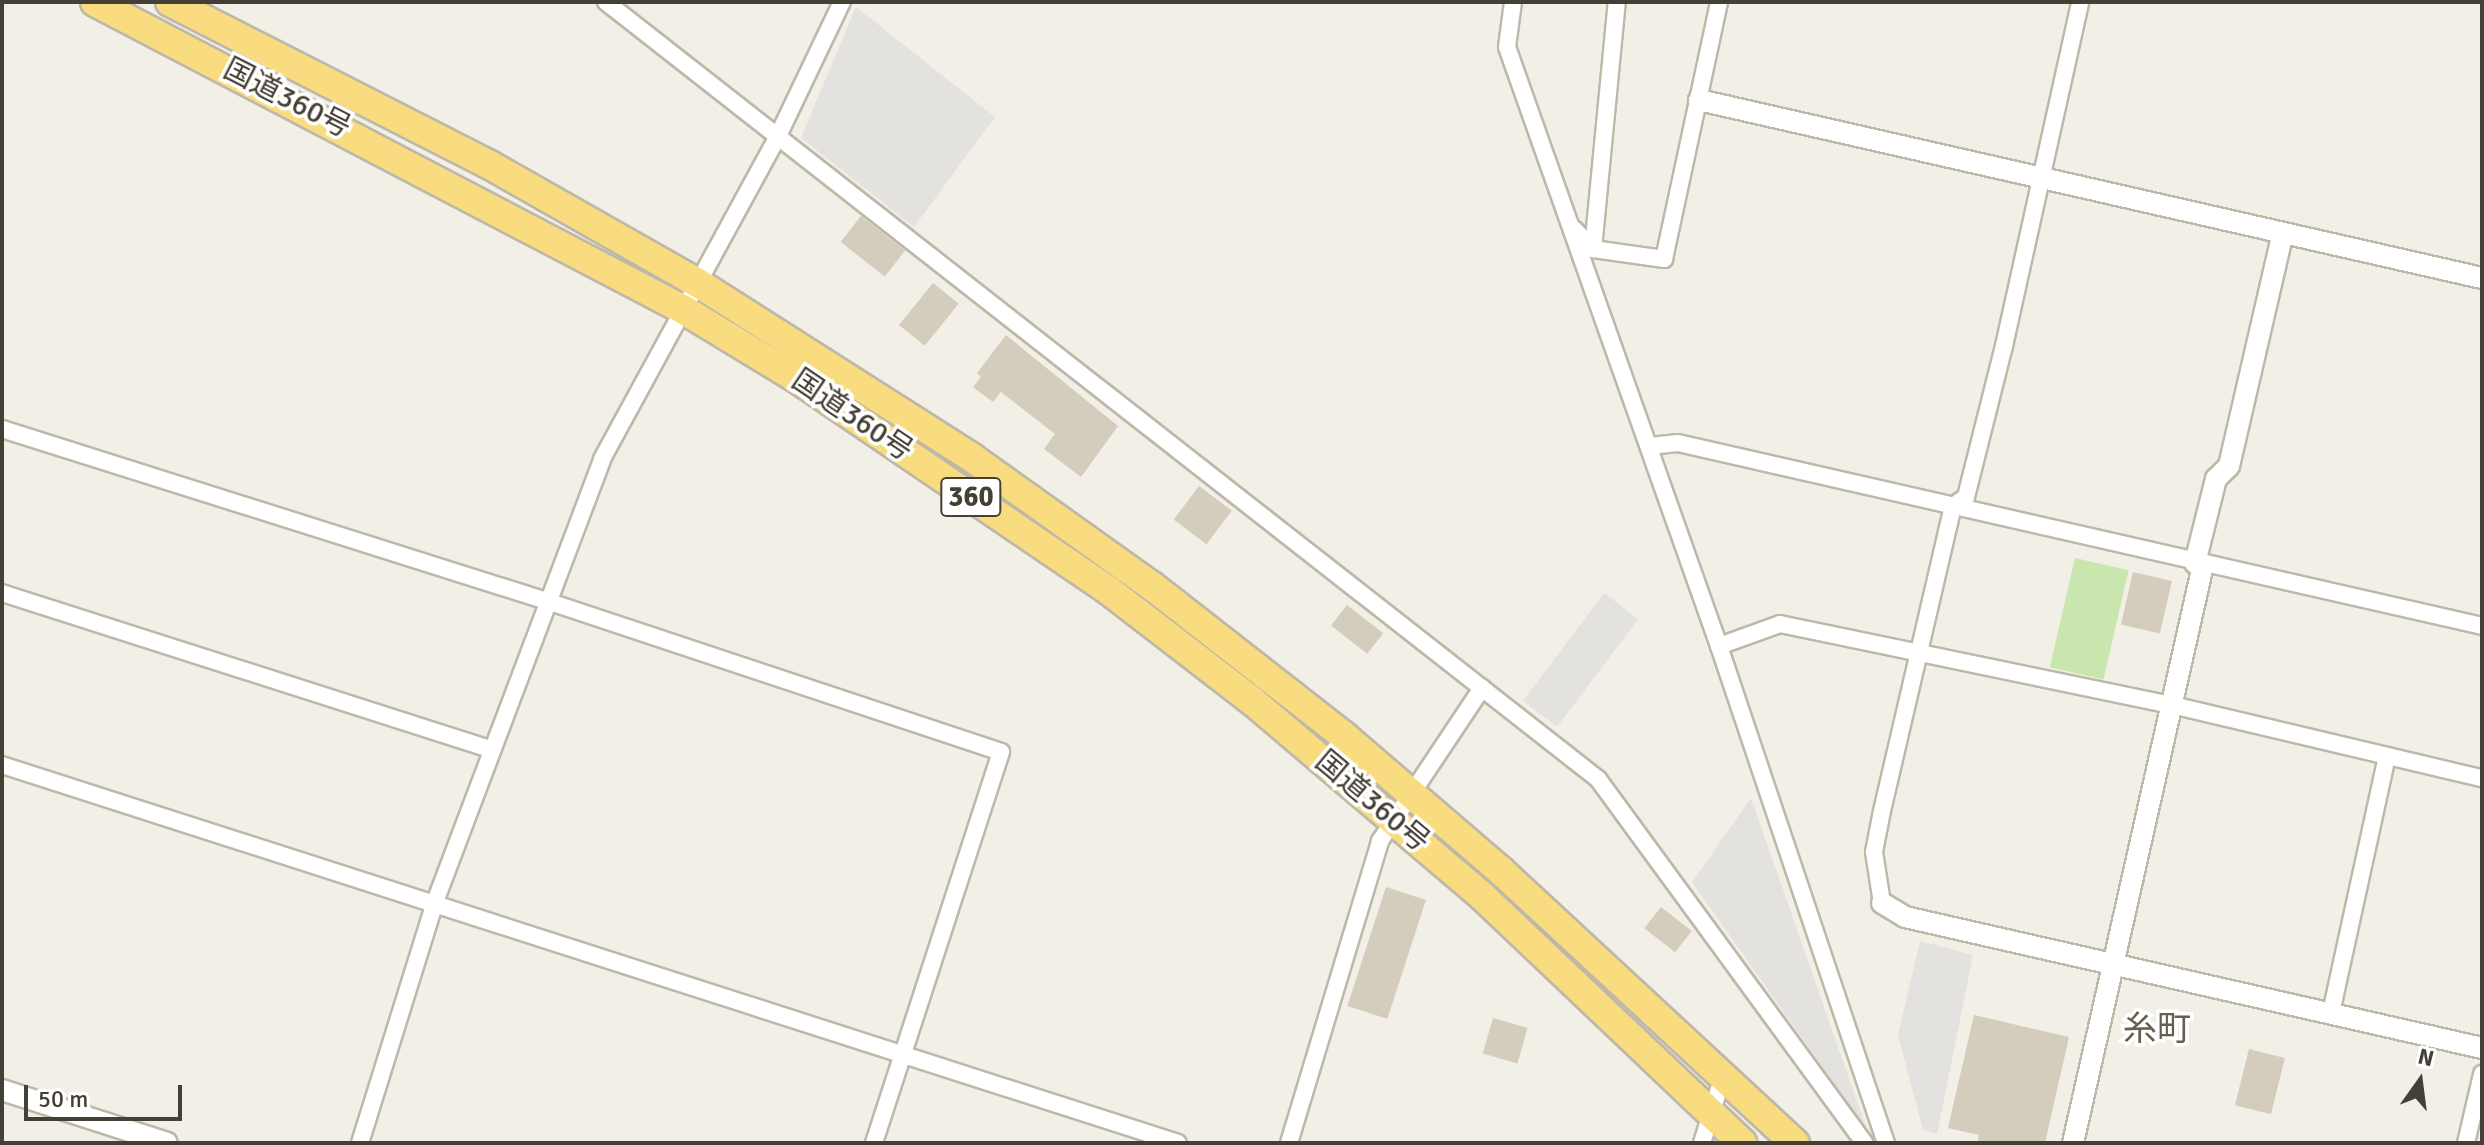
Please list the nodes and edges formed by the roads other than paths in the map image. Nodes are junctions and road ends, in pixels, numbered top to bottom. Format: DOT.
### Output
graph roads {
  1 [pos="95,2"];
  2 [pos="170,2"];
  3 [pos="606,2"];
  4 [pos="842,2"];
  5 [pos="1513,2"];
  6 [pos="1617,2"];
  7 [pos="1719,2"];
  8 [pos="2080,2"];
  9 [pos="1699,100"];
  10 [pos="777,138"];
  11 [pos="2039,179"];
  12 [pos="1567,221"];
  13 [pos="2283,233"];
  14 [pos="1593,249"];
  15 [pos="2482,278"];
  16 [pos="698,283"];
  17 [pos="684,310"];
  18 [pos="2,429"];
  19 [pos="1650,446"];
  20 [pos="1953,506"];
  21 [pos="2199,564"];
  22 [pos="2,593"];
  23 [pos="550,602"];
  24 [pos="2482,626"];
  25 [pos="1719,646"];
  26 [pos="1918,656"];
  27 [pos="1482,688"];
  28 [pos="2172,705"];
  29 [pos="493,750"];
  30 [pos="2387,757"];
  31 [pos="2,765"];
  32 [pos="2482,778"];
  33 [pos="1409,792"];
  34 [pos="1393,818"];
  35 [pos="435,902"];
  36 [pos="1882,903"];
  37 [pos="2115,963"];
  38 [pos="2331,1013"];
  39 [pos="2482,1048"];
  40 [pos="903,1053"];
  41 [pos="2482,1074"];
  42 [pos="1723,1076"];
  43 [pos="2,1090"];
  44 [pos="1712,1112"];
  45 [pos="167,1143"];
  46 [pos="360,1143"];
  47 [pos="874,1143"];
  48 [pos="1178,1143"];
  49 [pos="1289,1143"];
  50 [pos="1702,1143"];
  51 [pos="1742,1143"];
  52 [pos="1795,1143"];
  53 [pos="1864,1143"];
  54 [pos="1886,1143"];
  55 [pos="2073,1143"];
  56 [pos="2466,1143"];
  1 -- 17 [label="highway, 国道360号 / 360"];
  2 -- 16 [label="highway, 国道360号 / 360"];
  3 -- 10 [label="street"];
  4 -- 10 [label="street"];
  5 -- 12 [label="street"];
  6 -- 14 [label="street"];
  7 -- 9 [label="street"];
  8 -- 11 [label="street"];
  9 -- 11 [label="street"];
  9 -- 14 [label="street"];
  10 -- 16 [label="street"];
  10 -- 27 [label="street"];
  11 -- 13 [label="street"];
  11 -- 20 [label="street"];
  12 -- 14 [label="street"];
  12 -- 19 [label="street"];
  13 -- 15 [label="street"];
  13 -- 21 [label="street"];
  16 -- 17 [label="street"];
  16 -- 33 [label="highway, 国道360号 / 360"];
  17 -- 23 [label="street"];
  17 -- 34 [label="highway, 国道360号 / 360"];
  18 -- 23 [label="street"];
  19 -- 20 [label="street"];
  19 -- 25 [label="street"];
  20 -- 21 [label="street"];
  20 -- 26 [label="street"];
  21 -- 24 [label="street"];
  21 -- 28 [label="street"];
  22 -- 29 [label="street"];
  23 -- 29 [label="street"];
  23 -- 40 [label="street"];
  25 -- 26 [label="street"];
  25 -- 54 [label="street"];
  26 -- 28 [label="street"];
  26 -- 36 [label="street"];
  27 -- 33 [label="street"];
  27 -- 53 [label="street"];
  28 -- 30 [label="street"];
  28 -- 37 [label="street"];
  29 -- 35 [label="street"];
  30 -- 32 [label="street"];
  30 -- 38 [label="street"];
  31 -- 35 [label="street"];
  33 -- 34 [label="street"];
  33 -- 42 [label="highway, 国道360号 / 360"];
  34 -- 44 [label="highway, 国道360号 / 360"];
  34 -- 49 [label="street"];
  35 -- 40 [label="street"];
  35 -- 46 [label="street"];
  36 -- 37 [label="street"];
  37 -- 38 [label="street"];
  37 -- 55 [label="street"];
  38 -- 39 [label="street"];
  40 -- 47 [label="street"];
  40 -- 48 [label="street"];
  41 -- 56 [label="street"];
  42 -- 44 [label="street"];
  42 -- 52 [label="highway, 国道360号 / 360"];
  43 -- 45 [label="street"];
  44 -- 50 [label="street"];
  44 -- 51 [label="highway, 国道360号 / 360"];
}
